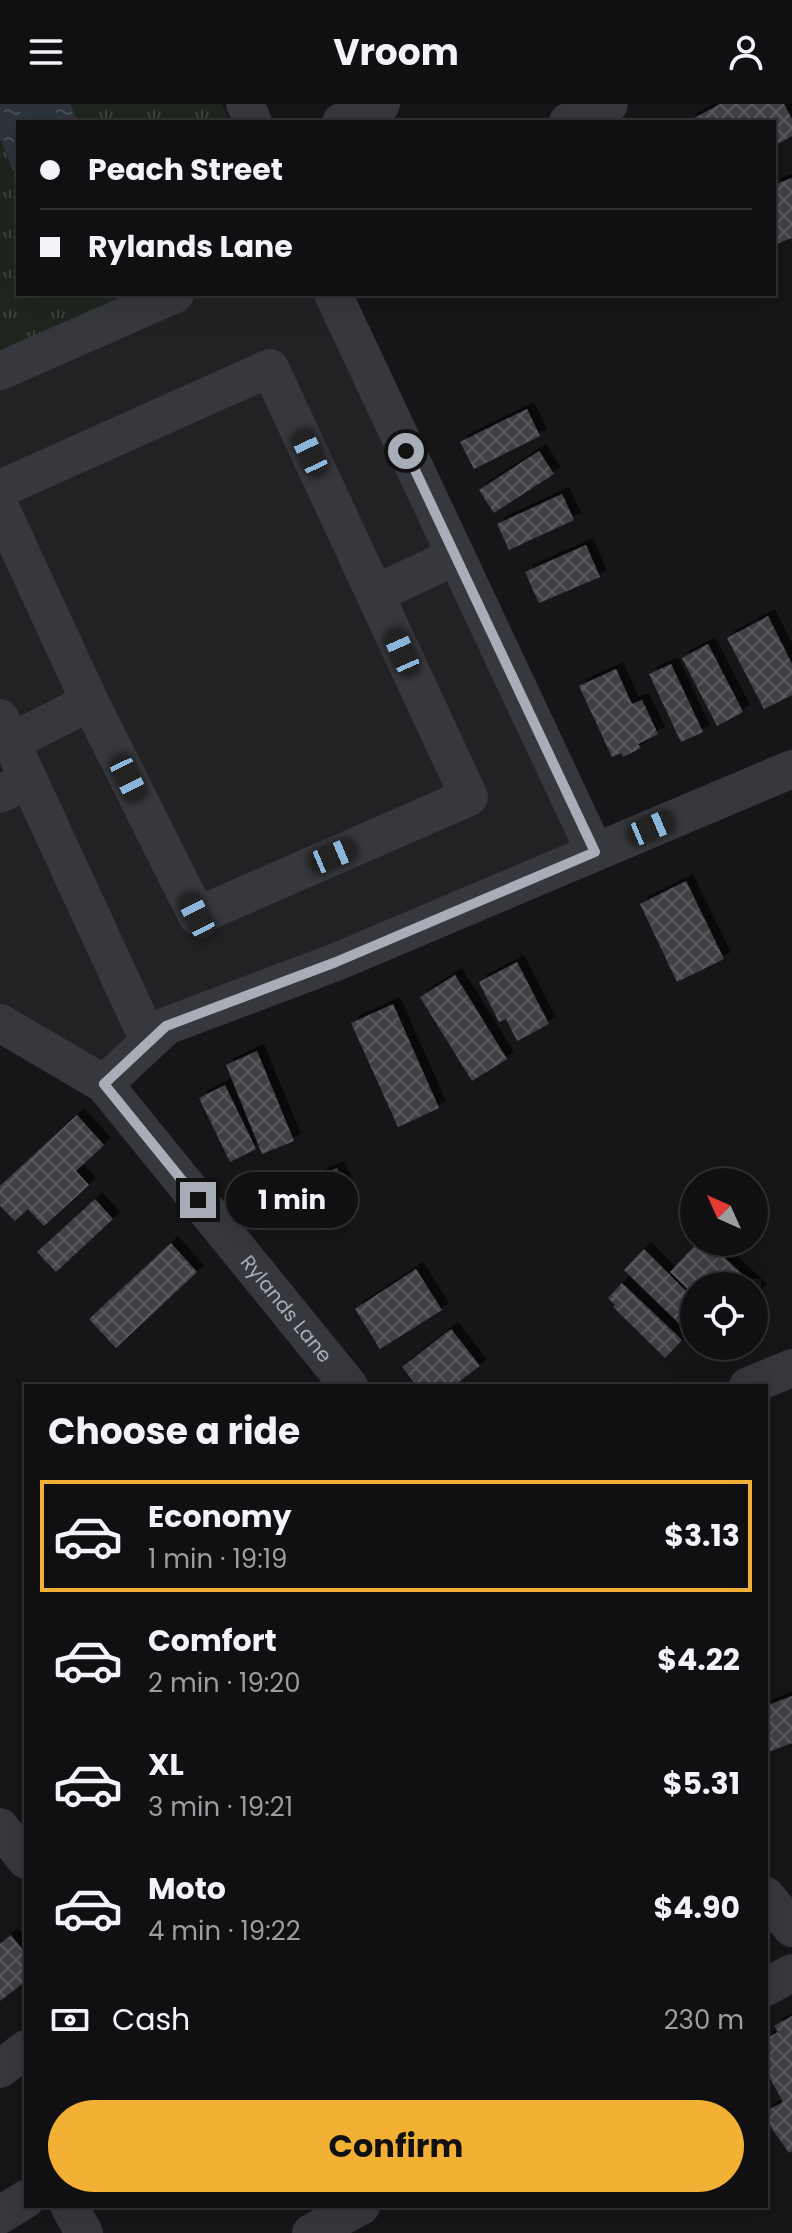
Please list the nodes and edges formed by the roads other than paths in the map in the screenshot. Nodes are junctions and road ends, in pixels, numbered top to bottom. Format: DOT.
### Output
graph roads {
  1 [pos="381,104"];
  2 [pos="609,104"];
  3 [pos="345,120"];
  4 [pos="573,120"];
  5 [pos="170,296"];
  6 [pos="334,296"];
  7 [pos="0,371"];
  8 [pos="0,489"];
  9 [pos="0,507"];
  10 [pos="456,556"];
  11 [pos="375,594"];
  12 [pos="90,702"];
  13 [pos="5,730"];
  14 [pos="792,769"];
  15 [pos="14,787"];
  16 [pos="595,852"];
  17 [pos="9,1028"];
  18 [pos="149,1041"];
  19 [pos="104,1084"];
  20 [pos="792,1368"];
  21 [pos="347,1384"];
  22 [pos="753,1384"];
  23 [pos="0,1827"];
  24 [pos="24,1857"];
  25 [pos="768,1898"];
  26 [pos="792,1928"];
  27 [pos="792,1973"];
  28 [pos="768,1986"];
  29 [pos="24,2051"];
  30 [pos="0,2069"];
  31 [pos="24,2200"];
  32 [pos="70,2208"];
  33 [pos="356,2208"];
  34 [pos="0,2215"];
  35 [pos="314,2225"];
  36 [pos="84,2233"];
  1 -- 3 [label="street"];
  2 -- 4 [label="street"];
  5 -- 7 [label="street"];
  6 -- 10 [label="street"];
  8 -- 11 [label="street"];
  9 -- 12 [label="street"];
  10 -- 11 [label="street"];
  10 -- 16 [label="street"];
  11 -- 12 [label="street"];
  12 -- 13 [label="street"];
  13 -- 15 [label="street"];
  14 -- 16 [label="street"];
  15 -- 18 [label="street"];
  16 -- 18 [label="street"];
  17 -- 19 [label="street"];
  18 -- 19 [label="street"];
  19 -- 21 [label="street, Rylands Lane"];
  20 -- 22 [label="street"];
  23 -- 24 [label="street"];
  25 -- 26 [label="street"];
  27 -- 28 [label="street"];
  29 -- 30 [label="street"];
  31 -- 34 [label="street"];
  32 -- 36 [label="street"];
  33 -- 35 [label="street"];
}
